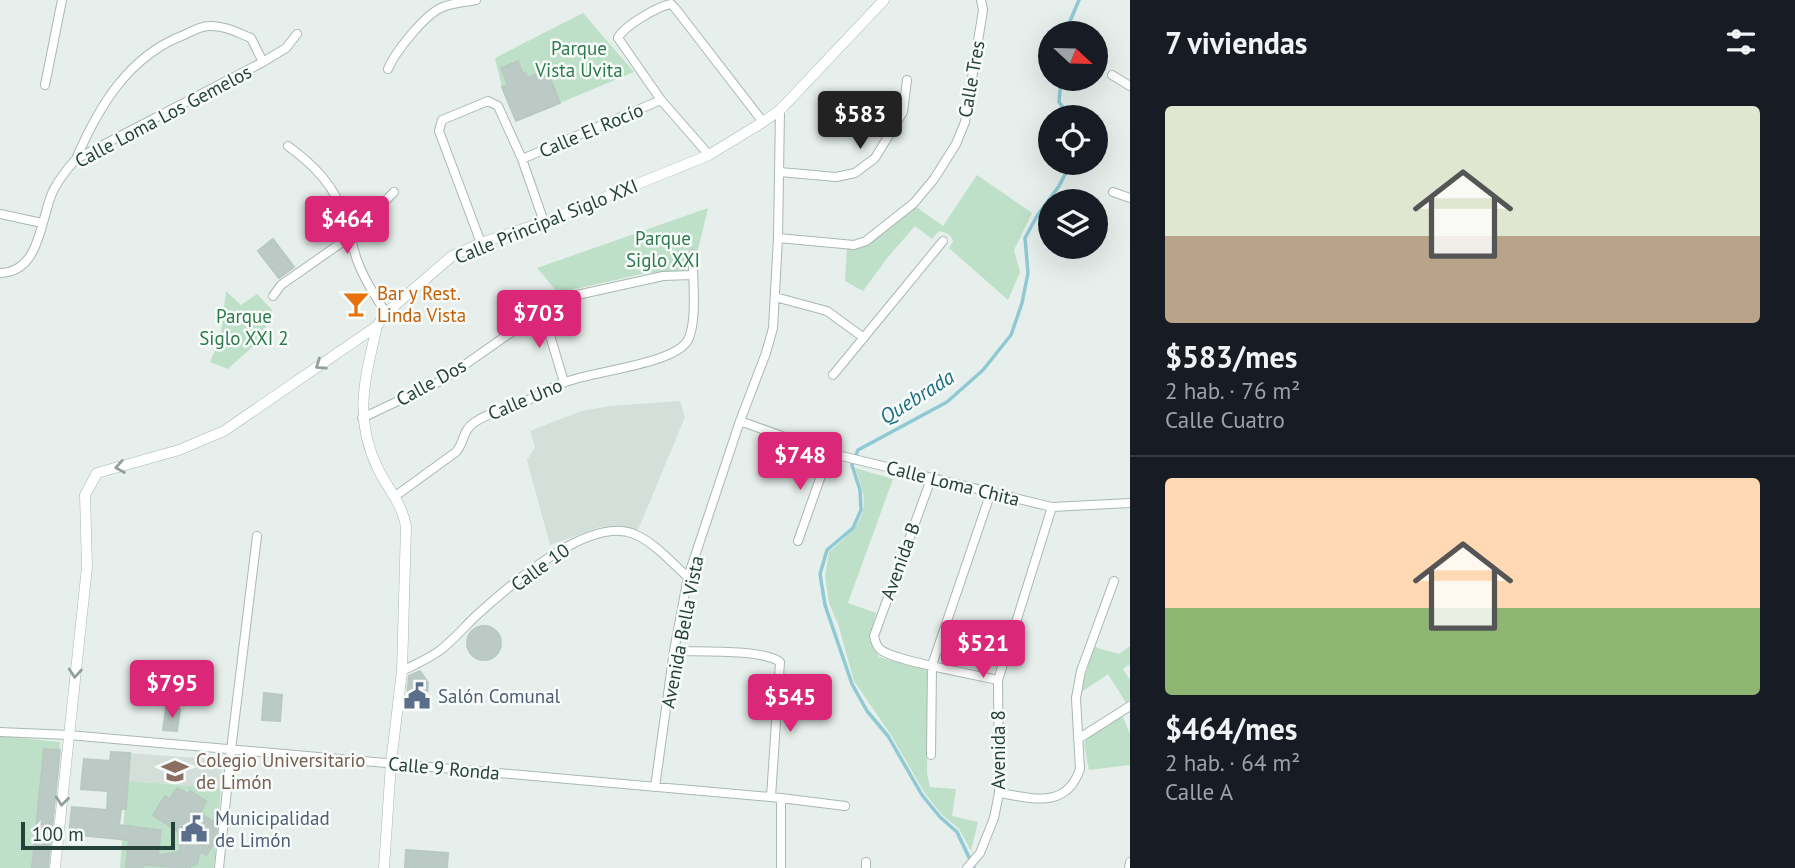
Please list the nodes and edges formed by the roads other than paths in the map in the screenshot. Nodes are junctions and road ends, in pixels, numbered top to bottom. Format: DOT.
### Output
graph roads {
  1 [pos="62,0"];
  2 [pos="473,0"];
  3 [pos="884,0"];
  4 [pos="981,0"];
  5 [pos="298,34"];
  6 [pos="263,62"];
  7 [pos="388,69"];
  8 [pos="1112,75"];
  9 [pos="907,80"];
  10 [pos="45,85"];
  11 [pos="1130,86"];
  12 [pos="661,100"];
  13 [pos="780,110"];
  14 [pos="763,122"];
  15 [pos="288,146"];
  16 [pos="709,155"];
  17 [pos="76,159"];
  18 [pos="522,159"];
  19 [pos="780,172"];
  20 [pos="394,192"];
  21 [pos="1113,192"];
  22 [pos="1130,198"];
  23 [pos="0,214"];
  24 [pos="544,222"];
  25 [pos="42,223"];
  26 [pos="351,236"];
  27 [pos="778,238"];
  28 [pos="943,241"];
  29 [pos="481,243"];
  30 [pos="693,254"];
  31 [pos="0,273"];
  32 [pos="692,275"];
  33 [pos="273,296"];
  34 [pos="775,297"];
  35 [pos="542,309"];
  36 [pos="386,313"];
  37 [pos="377,326"];
  38 [pos="864,338"];
  39 [pos="833,375"];
  40 [pos="564,382"];
  41 [pos="362,418"];
  42 [pos="740,421"];
  43 [pos="829,453"];
  44 [pos="930,479"];
  45 [pos="991,492"];
  46 [pos="394,497"];
  47 [pos="1130,503"];
  48 [pos="1052,507"];
  49 [pos="257,536"];
  50 [pos="798,541"];
  51 [pos="688,577"];
  52 [pos="1114,581"];
  53 [pos="674,651"];
  54 [pos="932,666"];
  55 [pos="402,671"];
  56 [pos="998,680"];
  57 [pos="1130,706"];
  58 [pos="0,732"];
  59 [pos="69,735"];
  60 [pos="1078,739"];
  61 [pos="231,750"];
  62 [pos="931,755"];
  63 [pos="391,763"];
  64 [pos="655,787"];
  65 [pos="999,793"];
  66 [pos="771,797"];
  67 [pos="781,798"];
  68 [pos="845,806"];
  69 [pos="1130,862"];
  70 [pos="55,868"];
  71 [pos="219,868"];
  72 [pos="384,868"];
  73 [pos="781,868"];
  74 [pos="967,868"];
  75 [pos="1129,868"];
  1 -- 10 [label="street"];
  2 -- 7 [label="street"];
  3 -- 13 [label="street, Calle Principal Siglo XXI"];
  4 -- 27 [label="street, Calle Tres"];
  5 -- 6 [label="street, Calle Loma Los Gemelos"];
  6 -- 17 [label="street, Calle Loma Los Gemelos"];
  6 -- 17 [label="street"];
  8 -- 11 [label="street"];
  9 -- 19 [label="street"];
  12 -- 14 [label="street"];
  12 -- 16 [label="street"];
  12 -- 18 [label="street, Calle El Rocío"];
  13 -- 14 [label="street, Calle Principal Siglo XXI"];
  13 -- 19 [label="street, Avenida Bella Vista"];
  14 -- 16 [label="street, Calle Principal Siglo XXI"];
  15 -- 26 [label="street"];
  16 -- 24 [label="street, Calle Principal Siglo XXI"];
  17 -- 25 [label="street, Calle Loma Los Gemelos"];
  18 -- 24 [label="street"];
  18 -- 29 [label="street"];
  19 -- 27 [label="street, Avenida Bella Vista"];
  20 -- 26 [label="street"];
  21 -- 22 [label="street"];
  23 -- 25 [label="street"];
  24 -- 29 [label="street, Calle Principal Siglo XXI"];
  25 -- 31 [label="street, Calle Loma Los Gemelos"];
  26 -- 33 [label="street"];
  26 -- 36 [label="street"];
  27 -- 34 [label="street, Avenida Bella Vista"];
  28 -- 38 [label="street"];
  29 -- 36 [label="street, Calle Principal Siglo XXI"];
  30 -- 32 [label="street"];
  32 -- 35 [label="street, Calle Dos"];
  32 -- 40 [label="street, Calle Uno"];
  34 -- 38 [label="street"];
  34 -- 42 [label="street, Avenida Bella Vista"];
  35 -- 40 [label="street"];
  35 -- 41 [label="street, Calle Dos"];
  36 -- 37 [label="street, Calle Principal Siglo XXI"];
  37 -- 41 [label="street"];
  37 -- 59 [label="street, Calle Principal Siglo XXI, one-way"];
  38 -- 39 [label="street"];
  40 -- 46 [label="street, Calle Uno"];
  41 -- 46 [label="street"];
  42 -- 43 [label="street, Calle Loma Chita"];
  42 -- 51 [label="street, Avenida Bella Vista"];
  43 -- 44 [label="street, Calle Loma Chita"];
  43 -- 50 [label="street"];
  44 -- 45 [label="street, Calle Loma Chita"];
  44 -- 54 [label="street, Avenida B"];
  45 -- 48 [label="street, Calle Loma Chita"];
  45 -- 54 [label="street"];
  46 -- 55 [label="street"];
  47 -- 48 [label="street, Calle Loma Chita"];
  48 -- 56 [label="street, Avenida 8"];
  49 -- 61 [label="street"];
  51 -- 53 [label="street, Avenida Bella Vista"];
  51 -- 55 [label="street, Calle 10"];
  52 -- 60 [label="street"];
  53 -- 64 [label="street, Avenida Bella Vista"];
  53 -- 66 [label="street"];
  54 -- 56 [label="street"];
  54 -- 62 [label="street"];
  55 -- 63 [label="street"];
  56 -- 65 [label="street, Avenida 8"];
  57 -- 60 [label="street"];
  58 -- 59 [label="street, Calle 9 Ronda"];
  59 -- 61 [label="street, Calle 9 Ronda"];
  59 -- 70 [label="street, Calle Principal Siglo XXI, one-way"];
  60 -- 65 [label="street"];
  61 -- 63 [label="street, Calle 9 Ronda"];
  61 -- 71 [label="street"];
  63 -- 64 [label="street, Calle 9 Ronda"];
  63 -- 72 [label="street"];
  64 -- 66 [label="street, Calle 9 Ronda"];
  65 -- 74 [label="street, Avenida 8"];
  66 -- 67 [label="street, Calle 9 Ronda"];
  67 -- 68 [label="street, Calle 9 Ronda"];
  67 -- 73 [label="street"];
  69 -- 75 [label="street"];
}
